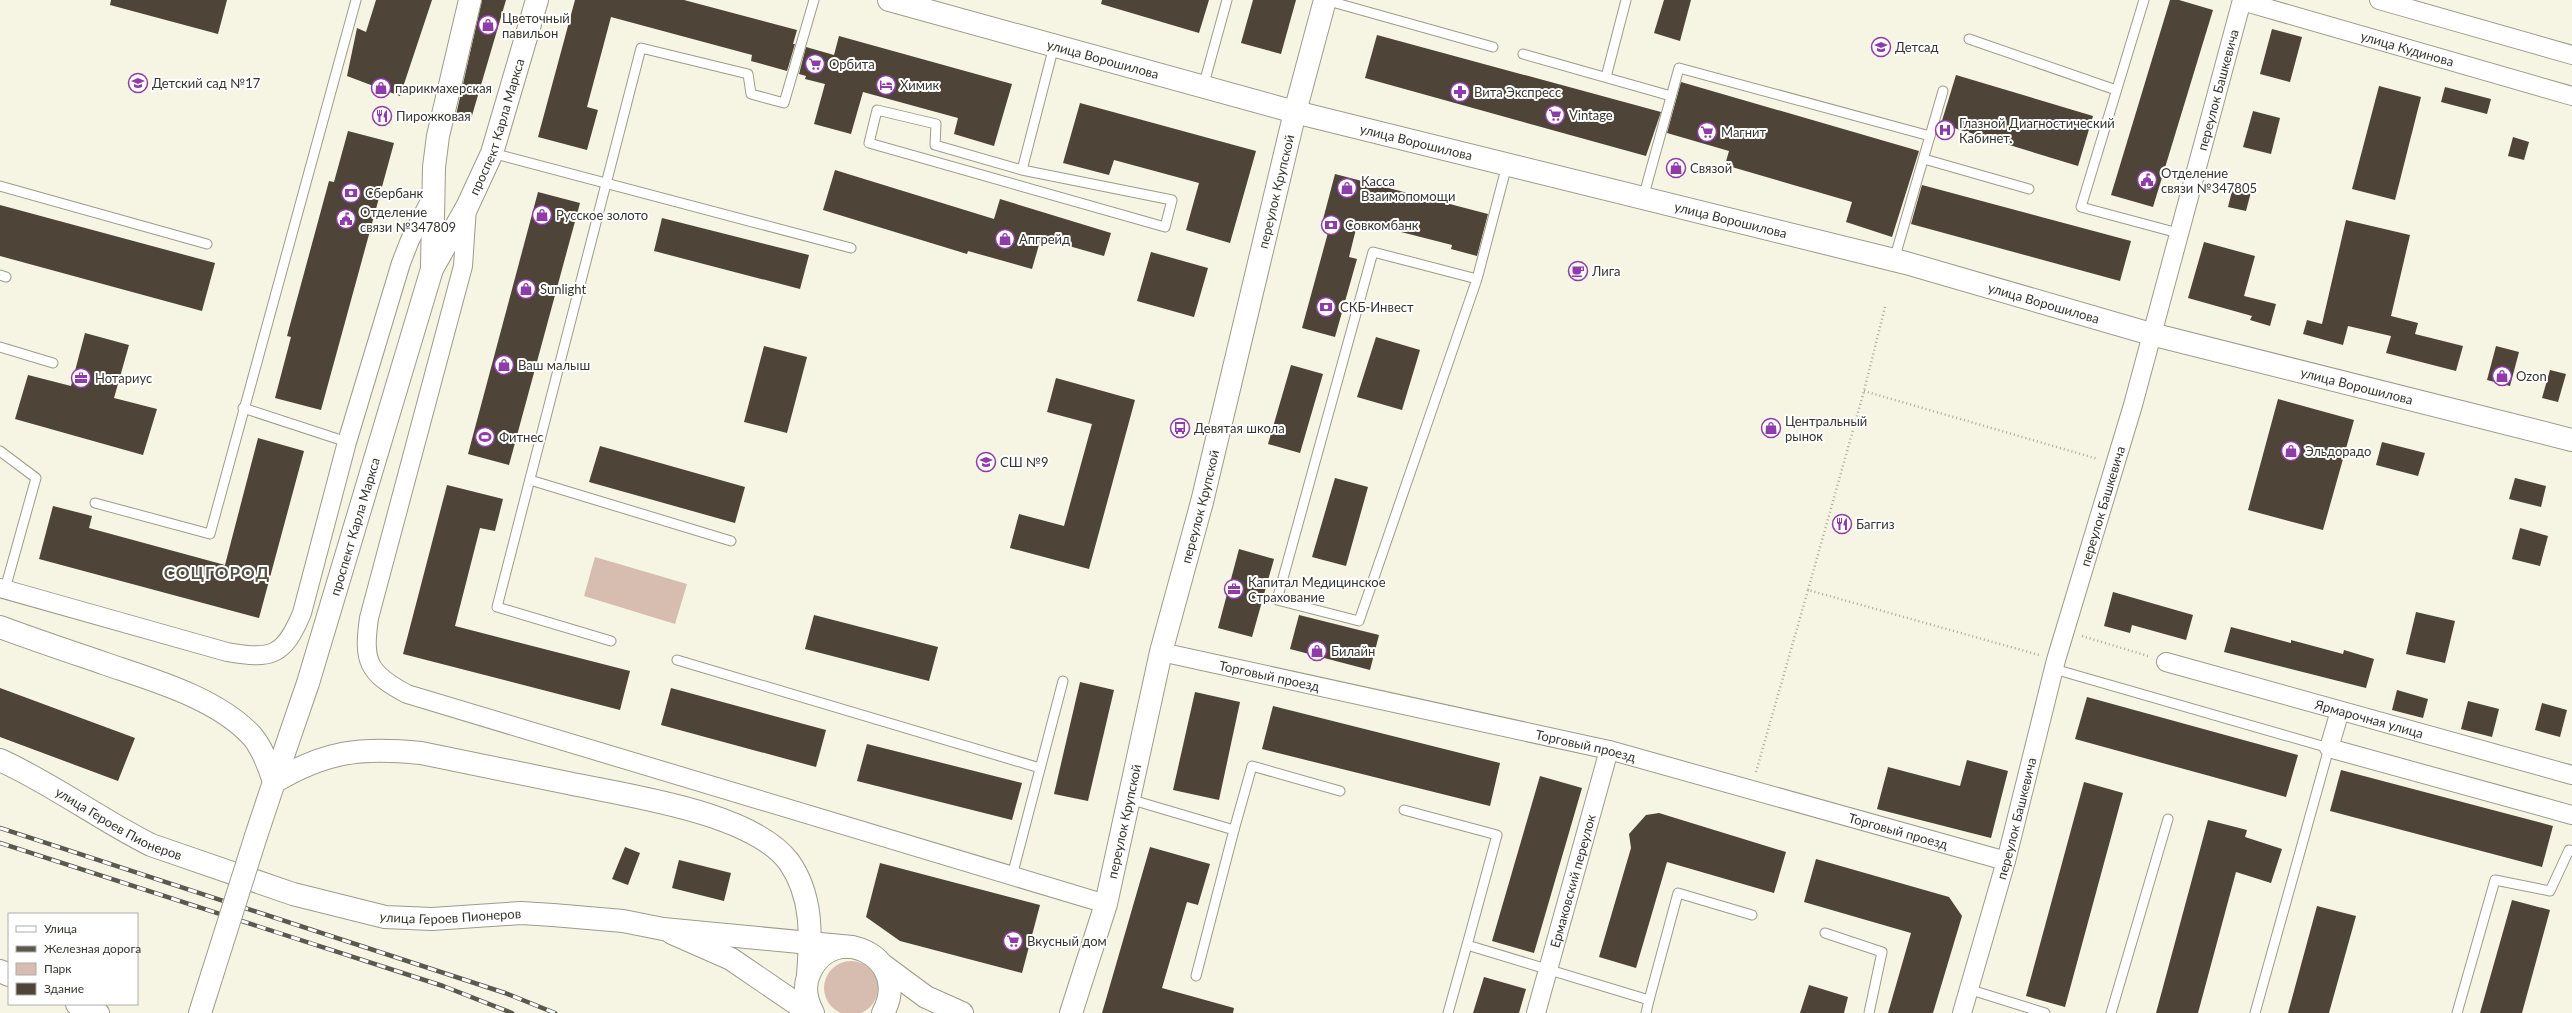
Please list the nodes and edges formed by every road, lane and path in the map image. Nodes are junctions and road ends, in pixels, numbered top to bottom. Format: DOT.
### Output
graph roads {
  1 [pos="356,0"];
  2 [pos="470,0"];
  3 [pos="536,0"];
  4 [pos="814,0"];
  5 [pos="889,0"];
  6 [pos="1227,0"];
  7 [pos="1325,0"];
  8 [pos="1626,0"];
  9 [pos="2144,0"];
  10 [pos="2379,0"];
  11 [pos="2242,1"];
  12 [pos="1969,39"];
  13 [pos="1054,46"];
  14 [pos="1493,47"];
  15 [pos="1523,54"];
  16 [pos="2572,55"];
  17 [pos="1606,77"];
  18 [pos="1203,88"];
  19 [pos="2116,90"];
  20 [pos="1943,91"];
  21 [pos="1671,96"];
  22 [pos="2572,96"];
  23 [pos="1295,112"];
  24 [pos="1930,136"];
  25 [pos="492,153"];
  26 [pos="1924,158"];
  27 [pos="1507,165"];
  28 [pos="1022,170"];
  29 [pos="606,185"];
  30 [pos="0,186"];
  31 [pos="2029,189"];
  32 [pos="433,195"];
  33 [pos="1642,199"];
  34 [pos="467,207"];
  35 [pos="2178,233"];
  36 [pos="206,244"];
  37 [pos="851,248"];
  38 [pos="1894,260"];
  39 [pos="432,269"];
  40 [pos="1477,279"];
  41 [pos="1885,307"];
  42 [pos="2151,334"];
  43 [pos="0,347"];
  44 [pos="53,363"];
  45 [pos="1864,391"];
  46 [pos="243,408"];
  47 [pos="2572,440"];
  48 [pos="347,442"];
  49 [pos="0,451"];
  50 [pos="2115,463"];
  51 [pos="530,480"];
  52 [pos="95,503"];
  53 [pos="730,542"];
  54 [pos="2,588"];
  55 [pos="1808,590"];
  56 [pos="0,627"];
  57 [pos="2065,631"];
  58 [pos="611,641"];
  59 [pos="1161,652"];
  60 [pos="677,660"];
  61 [pos="2166,662"];
  62 [pos="2055,665"];
  63 [pos="1063,681"];
  64 [pos="2340,711"];
  65 [pos="2329,748"];
  66 [pos="1609,750"];
  67 [pos="0,760"];
  68 [pos="1040,768"];
  69 [pos="2572,775"];
  70 [pos="274,782"];
  71 [pos="1751,789"];
  72 [pos="1340,791"];
  73 [pos="1129,799"];
  74 [pos="1404,810"];
  75 [pos="2572,815"];
  76 [pos="2168,819"];
  77 [pos="1234,830"];
  78 [pos="2572,851"];
  79 [pos="2006,861"];
  80 [pos="1012,876"];
  81 [pos="1106,904"];
  82 [pos="1752,915"];
  83 [pos="663,929"];
  84 [pos="1825,933"];
  85 [pos="810,942"];
  86 [pos="1467,946"];
  87 [pos="852,947"];
  88 [pos="1548,969"];
  89 [pos="887,975"];
  90 [pos="808,976"];
  91 [pos="1196,976"];
  92 [pos="1968,989"];
  93 [pos="1649,1000"];
  94 [pos="79,1005"];
  95 [pos="98,1013"];
  96 [pos="200,1013"];
  97 [pos="810,1013"];
  98 [pos="814,1013"];
  99 [pos="883,1013"];
  100 [pos="898,1013"];
  101 [pos="962,1013"];
  102 [pos="1072,1013"];
  103 [pos="1448,1013"];
  104 [pos="1536,1013"];
  105 [pos="1646,1013"];
  106 [pos="1869,1013"];
  107 [pos="1962,1013"];
  108 [pos="2045,1013"];
  109 [pos="2111,1013"];
  110 [pos="2255,1013"];
  111 [pos="2457,1013"];
  1 -- 46 [label="lane"];
  2 -- 32 [label="street, проспект Карла Маркса"];
  3 -- 25 [label="street, проспект Карла Маркса"];
  4 -- 29 [label="lane"];
  5 -- 13 [label="street, улица Ворошилова"];
  6 -- 18 [label="lane"];
  7 -- 14 [label="lane"];
  7 -- 23 [label="street, переулок Крупской"];
  8 -- 17 [label="lane"];
  9 -- 19 [label="lane"];
  10 -- 16 [label="street"];
  11 -- 22 [label="street, улица Кудинова"];
  11 -- 35 [label="street, переулок Башкевича"];
  12 -- 19 [label="lane"];
  13 -- 18 [label="street, улица Ворошилова"];
  13 -- 28 [label="lane"];
  15 -- 17 [label="lane"];
  17 -- 21 [label="lane"];
  18 -- 23 [label="street, улица Ворошилова"];
  19 -- 35 [label="lane"];
  20 -- 24 [label="lane"];
  21 -- 24 [label="lane"];
  21 -- 33 [label="lane"];
  23 -- 27 [label="street, улица Ворошилова"];
  23 -- 59 [label="street, переулок Крупской"];
  24 -- 26 [label="lane"];
  25 -- 29 [label="lane"];
  25 -- 34 [label="street, проспект Карла Маркса"];
  26 -- 31 [label="lane"];
  26 -- 38 [label="lane"];
  27 -- 33 [label="street, улица Ворошилова"];
  27 -- 40 [label="lane"];
  28 -- 28 [label="lane"];
  29 -- 37 [label="lane"];
  29 -- 51 [label="lane"];
  30 -- 36 [label="lane"];
  32 -- 39 [label="street, проспект Карла Маркса"];
  32 -- 48 [label="street"];
  33 -- 38 [label="street, улица Ворошилова"];
  34 -- 39 [label="street, проспект Карла Маркса"];
  34 -- 80 [label="street"];
  35 -- 42 [label="street, переулок Башкевича"];
  38 -- 42 [label="street, улица Ворошилова"];
  39 -- 70 [label="street, проспект Карла Маркса"];
  40 -- 40 [label="lane"];
  41 -- 45 [label="path"];
  42 -- 47 [label="street, улица Ворошилова"];
  42 -- 50 [label="street, переулок Башкевича"];
  43 -- 44 [label="lane"];
  45 -- 50 [label="path"];
  45 -- 55 [label="path"];
  46 -- 48 [label="lane"];
  46 -- 52 [label="lane"];
  48 -- 54 [label="street"];
  49 -- 54 [label="lane"];
  50 -- 57 [label="street, переулок Башкевича"];
  51 -- 53 [label="lane"];
  51 -- 58 [label="lane"];
  55 -- 62 [label="path"];
  55 -- 71 [label="path"];
  56 -- 70 [label="street"];
  57 -- 61 [label="path"];
  57 -- 62 [label="street, переулок Башкевича"];
  59 -- 66 [label="street, Торговый проезд"];
  59 -- 73 [label="street, переулок Крупской"];
  60 -- 68 [label="lane"];
  61 -- 64 [label="street, Ярмарочная улица"];
  62 -- 65 [label="lane"];
  62 -- 79 [label="street, переулок Башкевича"];
  63 -- 68 [label="lane"];
  64 -- 65 [label="street"];
  64 -- 69 [label="street, Ярмарочная улица"];
  65 -- 75 [label="street"];
  65 -- 110 [label="lane"];
  66 -- 71 [label="street, Торговый проезд"];
  66 -- 88 [label="street, Ермаковский переулок"];
  67 -- 83 [label="street, улица Героев Пионеров"];
  68 -- 80 [label="lane"];
  70 -- 85 [label="street"];
  70 -- 96 [label="street, bridge"];
  71 -- 79 [label="street, Торговый проезд"];
  72 -- 77 [label="lane"];
  73 -- 77 [label="lane"];
  73 -- 81 [label="street, переулок Крупской"];
  74 -- 86 [label="lane"];
  76 -- 109 [label="lane"];
  77 -- 91 [label="lane"];
  78 -- 111 [label="lane"];
  79 -- 92 [label="street, переулок Башкевича"];
  80 -- 81 [label="street"];
  81 -- 102 [label="street, переулок Крупской"];
  82 -- 93 [label="lane"];
  83 -- 85 [label="street, улица Героев Пионеров"];
  83 -- 97 [label="street, улица Героев Пионеров"];
  84 -- 106 [label="lane"];
  85 -- 87 [label="street, улица Героев Пионеров"];
  85 -- 90 [label="street"];
  86 -- 88 [label="lane"];
  86 -- 103 [label="lane"];
  87 -- 89 [label="street, улица Героев Пионеров"];
  87 -- 90 [label="street"];
  88 -- 93 [label="lane"];
  88 -- 104 [label="street, Ермаковский переулок"];
  89 -- 99 [label="street"];
  89 -- 100 [label="street"];
  89 -- 101 [label="street, улица Героев Пионеров"];
  90 -- 98 [label="street"];
  92 -- 107 [label="street, переулок Башкевича"];
  92 -- 108 [label="lane"];
  93 -- 105 [label="lane"];
  94 -- 95 [label="street"];
}
